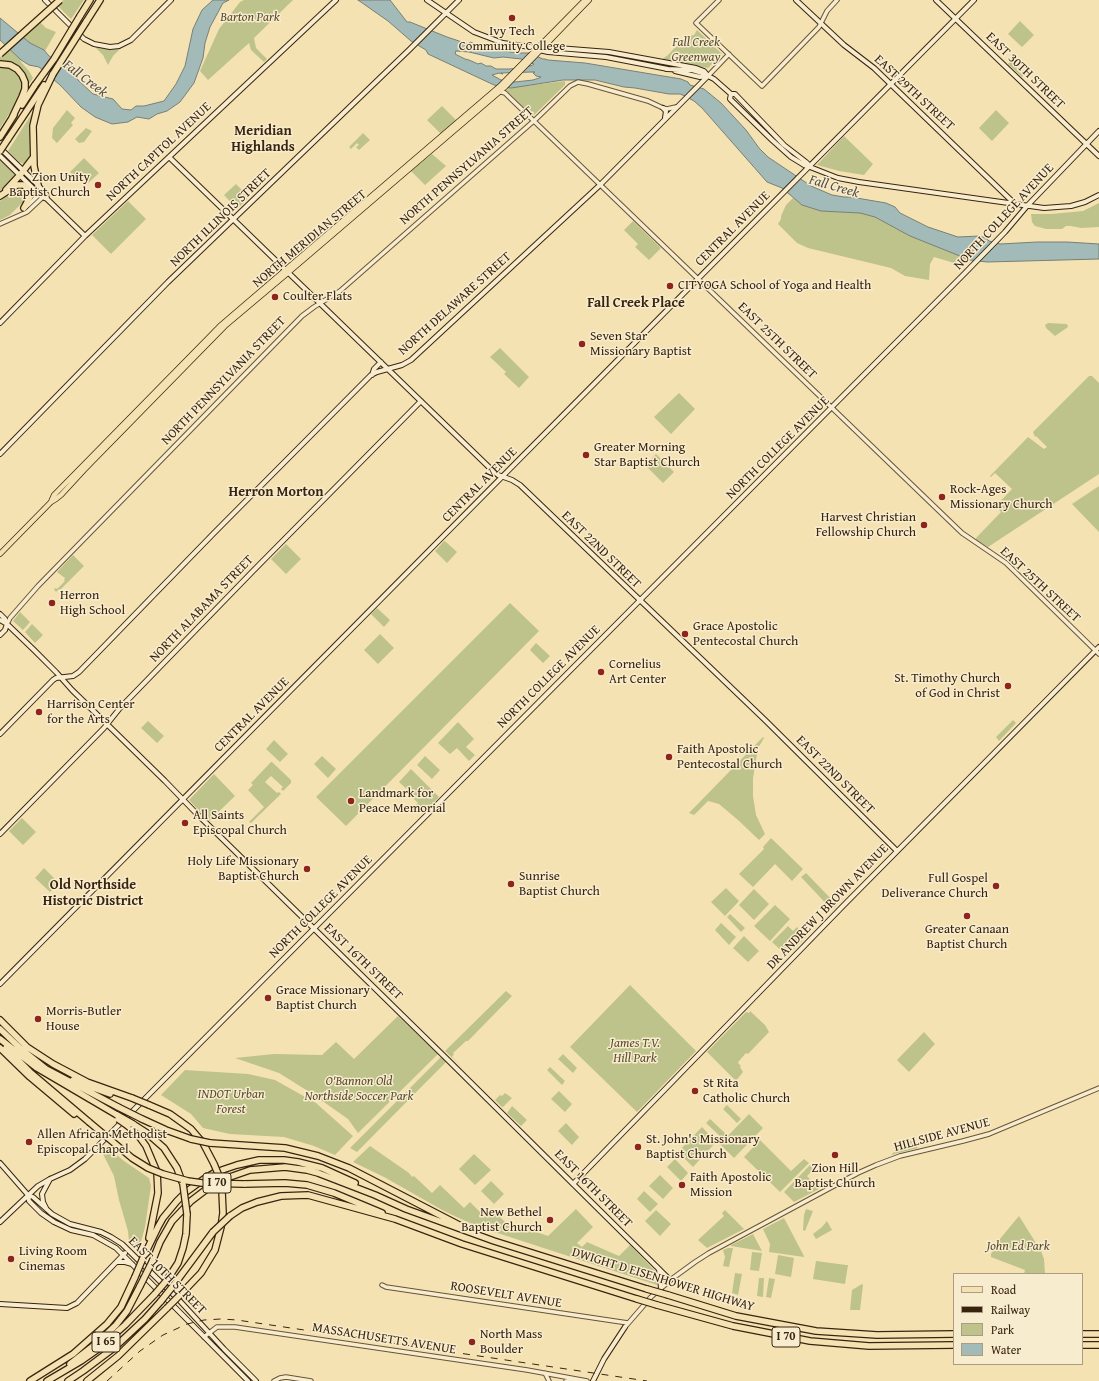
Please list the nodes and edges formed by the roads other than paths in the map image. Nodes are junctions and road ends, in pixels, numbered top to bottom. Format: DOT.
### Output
graph roads {
  1 [pos="45,0"];
  2 [pos="60,0"];
  3 [pos="90,0"];
  4 [pos="100,0"];
  5 [pos="171,0"];
  6 [pos="336,0"];
  7 [pos="427,0"];
  8 [pos="459,0"];
  9 [pos="585,0"];
  10 [pos="589,0"];
  11 [pos="719,0"];
  12 [pos="796,0"];
  13 [pos="837,0"];
  14 [pos="936,0"];
  15 [pos="974,0"];
  16 [pos="447,14"];
  17 [pos="956,18"];
  18 [pos="821,24"];
  19 [pos="545,47"];
  20 [pos="537,52"];
  21 [pos="0,54"];
  22 [pos="729,54"];
  23 [pos="0,64"];
  24 [pos="708,76"];
  25 [pos="890,85"];
  26 [pos="42,91"];
  27 [pos="497,91"];
  28 [pos="677,106"];
  29 [pos="663,108"];
  30 [pos="12,118"];
  31 [pos="665,119"];
  32 [pos="534,121"];
  33 [pos="1099,131"];
  34 [pos="1,135"];
  35 [pos="1086,144"];
  36 [pos="0,150"];
  37 [pos="0,156"];
  38 [pos="1099,156"];
  39 [pos="169,157"];
  40 [pos="33,158"];
  41 [pos="810,167"];
  42 [pos="22,173"];
  43 [pos="38,185"];
  44 [pos="600,185"];
  45 [pos="43,195"];
  46 [pos="1099,195"];
  47 [pos="0,196"];
  48 [pos="1015,204"];
  49 [pos="1027,206"];
  50 [pos="24,208"];
  51 [pos="17,216"];
  52 [pos="233,219"];
  53 [pos="0,224"];
  54 [pos="85,236"];
  55 [pos="287,271"];
  56 [pos="698,279"];
  57 [pos="320,303"];
  58 [pos="0,323"];
  59 [pos="381,362"];
  60 [pos="388,369"];
  61 [pos="371,375"];
  62 [pos="421,401"];
  63 [pos="831,408"];
  64 [pos="0,454"];
  65 [pos="503,476"];
  66 [pos="0,554"];
  67 [pos="640,601"];
  68 [pos="0,614"];
  69 [pos="0,620"];
  70 [pos="7,624"];
  71 [pos="0,635"];
  72 [pos="1099,647"];
  73 [pos="1095,651"];
  74 [pos="1099,654"];
  75 [pos="61,678"];
  76 [pos="107,724"];
  77 [pos="0,734"];
  78 [pos="182,800"];
  79 [pos="0,834"];
  80 [pos="897,851"];
  81 [pos="313,928"];
  82 [pos="0,984"];
  83 [pos="0,1020"];
  84 [pos="0,1029"];
  85 [pos="0,1040"];
  86 [pos="0,1048"];
  87 [pos="21,1049"];
  88 [pos="1099,1088"];
  89 [pos="132,1098"];
  90 [pos="88,1123"];
  91 [pos="131,1125"];
  92 [pos="0,1163"];
  93 [pos="320,1171"];
  94 [pos="50,1179"];
  95 [pos="573,1184"];
  96 [pos="28,1195"];
  97 [pos="48,1212"];
  98 [pos="400,1221"];
  99 [pos="0,1222"];
  100 [pos="494,1241"];
  101 [pos="128,1250"];
  102 [pos="124,1255"];
  103 [pos="143,1258"];
  104 [pos="117,1262"];
  105 [pos="133,1264"];
  106 [pos="659,1268"];
  107 [pos="670,1280"];
  108 [pos="382,1285"];
  109 [pos="661,1288"];
  110 [pos="0,1304"];
  111 [pos="626,1325"];
  112 [pos="209,1333"];
  113 [pos="953,1334"];
  114 [pos="1083,1334"];
  115 [pos="1099,1334"];
  116 [pos="204,1337"];
  117 [pos="953,1345"];
  118 [pos="1083,1345"];
  119 [pos="1099,1345"];
  120 [pos="544,1373"];
  121 [pos="40,1374"];
  122 [pos="48,1380"];
  123 [pos="276,1380"];
  124 [pos="577,1380"];
  125 [pos="26,1381"];
  126 [pos="30,1381"];
  127 [pos="68,1381"];
  128 [pos="88,1381"];
  129 [pos="248,1381"];
  130 [pos="256,1381"];
  131 [pos="311,1381"];
  132 [pos="549,1381"];
  133 [pos="566,1381"];
  134 [pos="588,1381"];
  135 [pos="593,1381"];
  1 -- 5 [label="main road"];
  2 -- 21 [label="highway, bridge"];
  3 -- 30 [label="highway, bridge"];
  4 -- 26 [label="highway, bridge"];
  6 -- 39 [label="main road, NORTH CAPITOL AVENUE"];
  7 -- 16 [label="main road"];
  8 -- 16 [label="main road, NORTH ILLINOIS STREET"];
  9 -- 20 [label="main road, NORTH MERIDIAN STREET"];
  10 -- 19 [label="main road, NORTH MERIDIAN STREET"];
  11 -- 22 [label="street"];
  12 -- 18 [label="main road, EAST 29TH STREET"];
  13 -- 18 [label="street"];
  14 -- 17 [label="main road, EAST 30TH STREET"];
  15 -- 17 [label="main road, CENTRAL AVENUE"];
  16 -- 20 [label="main road"];
  16 -- 52 [label="main road, NORTH ILLINOIS STREET"];
  17 -- 25 [label="main road, CENTRAL AVENUE"];
  17 -- 35 [label="main road, EAST 30TH STREET"];
  18 -- 22 [label="street"];
  18 -- 25 [label="main road, EAST 29TH STREET"];
  19 -- 20 [label="main road, NORTH MERIDIAN STREET"];
  19 -- 24 [label="main road"];
  20 -- 24 [label="main road"];
  20 -- 27 [label="main road, NORTH MERIDIAN STREET"];
  22 -- 24 [label="street, NORTH DELAWARE STREET"];
  23 -- 30 [label="highway"];
  24 -- 28 [label="main road, NORTH DELAWARE STREET"];
  24 -- 41 [label="main road"];
  25 -- 41 [label="main road, CENTRAL AVENUE"];
  25 -- 48 [label="main road, EAST 29TH STREET"];
  26 -- 36 [label="highway, bridge"];
  26 -- 40 [label="highway"];
  27 -- 32 [label="street, EAST 25TH STREET"];
  27 -- 55 [label="main road, NORTH MERIDIAN STREET"];
  28 -- 29 [label="street"];
  28 -- 31 [label="main road, NORTH DELAWARE STREET"];
  29 -- 31 [label="main road"];
  29 -- 32 [label="street, NORTH PENNSYLVANIA STREET"];
  30 -- 34 [label="highway"];
  31 -- 44 [label="main road, NORTH DELAWARE STREET"];
  32 -- 44 [label="street, EAST 25TH STREET"];
  32 -- 57 [label="street, NORTH PENNSYLVANIA STREET"];
  33 -- 35 [label="main road, NORTH COLLEGE AVENUE"];
  35 -- 38 [label="main road, EAST 30TH STREET"];
  35 -- 49 [label="main road, NORTH COLLEGE AVENUE"];
  36 -- 42 [label="main road"];
  37 -- 42 [label="main road"];
  39 -- 52 [label="main road, EAST 22ND STREET"];
  39 -- 54 [label="main road, NORTH CAPITOL AVENUE"];
  40 -- 42 [label="highway"];
  40 -- 43 [label="highway"];
  41 -- 48 [label="main road"];
  41 -- 56 [label="main road, CENTRAL AVENUE"];
  42 -- 43 [label="main road"];
  42 -- 45 [label="main road"];
  42 -- 47 [label="highway"];
  43 -- 45 [label="main road"];
  44 -- 56 [label="street, EAST 25TH STREET"];
  44 -- 60 [label="main road, NORTH DELAWARE STREET"];
  45 -- 50 [label="street"];
  45 -- 51 [label="street"];
  45 -- 54 [label="main road"];
  46 -- 49 [label="main road"];
  47 -- 50 [label="highway"];
  48 -- 49 [label="main road"];
  49 -- 63 [label="main road, NORTH COLLEGE AVENUE"];
  50 -- 51 [label="street"];
  51 -- 53 [label="street"];
  52 -- 55 [label="main road, EAST 22ND STREET"];
  52 -- 64 [label="main road, NORTH ILLINOIS STREET"];
  54 -- 58 [label="main road, NORTH CAPITOL AVENUE"];
  55 -- 57 [label="main road, EAST 22ND STREET"];
  55 -- 66 [label="main road, NORTH MERIDIAN STREET"];
  56 -- 63 [label="street, EAST 25TH STREET"];
  56 -- 65 [label="main road, CENTRAL AVENUE"];
  57 -- 59 [label="main road, EAST 22ND STREET"];
  57 -- 70 [label="street, NORTH PENNSYLVANIA STREET"];
  59 -- 60 [label="main road, EAST 22ND STREET"];
  59 -- 61 [label="main road"];
  60 -- 61 [label="main road, NORTH DELAWARE STREET"];
  60 -- 62 [label="main road, EAST 22ND STREET"];
  61 -- 75 [label="main road, NORTH DELAWARE STREET"];
  62 -- 65 [label="main road, EAST 22ND STREET"];
  62 -- 76 [label="main road, NORTH ALABAMA STREET"];
  63 -- 67 [label="main road, NORTH COLLEGE AVENUE"];
  63 -- 73 [label="street, EAST 25TH STREET"];
  65 -- 67 [label="main road, EAST 22ND STREET"];
  65 -- 78 [label="main road, CENTRAL AVENUE"];
  67 -- 80 [label="main road, EAST 22ND STREET"];
  67 -- 81 [label="main road, NORTH COLLEGE AVENUE"];
  68 -- 70 [label="main road, EAST 16TH STREET"];
  69 -- 70 [label="main road, EAST 16TH STREET"];
  70 -- 71 [label="main road, NORTH PENNSYLVANIA STREET"];
  70 -- 75 [label="main road, EAST 16TH STREET"];
  72 -- 73 [label="main road, DR ANDREW J BROWN AVENUE"];
  73 -- 74 [label="street, EAST 25TH STREET"];
  73 -- 80 [label="main road, DR ANDREW J BROWN AVENUE"];
  75 -- 76 [label="main road, EAST 16TH STREET"];
  75 -- 77 [label="main road, NORTH DELAWARE STREET"];
  76 -- 78 [label="main road, EAST 16TH STREET"];
  76 -- 79 [label="main road, NORTH ALABAMA STREET"];
  78 -- 81 [label="main road, EAST 16TH STREET"];
  78 -- 82 [label="main road, CENTRAL AVENUE"];
  80 -- 95 [label="main road, DR ANDREW J BROWN AVENUE"];
  81 -- 94 [label="main road, NORTH COLLEGE AVENUE"];
  81 -- 95 [label="main road, EAST 16TH STREET"];
  83 -- 89 [label="highway"];
  84 -- 87 [label="highway, I 65"];
  85 -- 90 [label="highway"];
  85 -- 91 [label="highway, I 65, bridge"];
  86 -- 90 [label="highway"];
  87 -- 89 [label="highway, I 65"];
  87 -- 100 [label="highway, bridge"];
  88 -- 107 [label="street, HILLSIDE AVENUE"];
  89 -- 128 [label="highway, I 65, bridge"];
  90 -- 98 [label="highway, bridge"];
  91 -- 103 [label="highway"];
  91 -- 122 [label="highway, I 65, bridge"];
  92 -- 96 [label="main road, EAST 10TH STREET"];
  93 -- 100 [label="highway, DWIGHT D EISENHOWER HIGHWAY / I 70"];
  93 -- 103 [label="highway"];
  93 -- 122 [label="highway, I 70, bridge"];
  94 -- 96 [label="main road, NORTH COLLEGE AVENUE"];
  94 -- 97 [label="main road"];
  95 -- 106 [label="main road, EAST 16TH STREET"];
  96 -- 97 [label="main road, EAST 10TH STREET"];
  96 -- 99 [label="main road, NORTH COLLEGE AVENUE"];
  96 -- 102 [label="main road, EAST 10TH STREET"];
  97 -- 101 [label="main road, EAST 10TH STREET"];
  98 -- 117 [label="highway, DWIGHT D EISENHOWER HIGHWAY / I 70, bridge"];
  98 -- 127 [label="highway, I 70, bridge"];
  100 -- 113 [label="highway, DWIGHT D EISENHOWER HIGHWAY / I 70, bridge"];
  101 -- 102 [label="main road"];
  101 -- 112 [label="main road, EAST 10TH STREET"];
  102 -- 104 [label="main road"];
  102 -- 105 [label="main road, EAST 10TH STREET"];
  103 -- 121 [label="highway, bridge"];
  104 -- 105 [label="main road"];
  104 -- 110 [label="main road"];
  105 -- 116 [label="main road, EAST 10TH STREET"];
  106 -- 107 [label="main road, EAST 16TH STREET"];
  106 -- 109 [label="main road"];
  107 -- 109 [label="street"];
  108 -- 111 [label="street, ROOSEVELT AVENUE"];
  109 -- 111 [label="street"];
  111 -- 135 [label="main road"];
  112 -- 116 [label="street, MASSACHUSETTS AVENUE"];
  112 -- 120 [label="street, MASSACHUSETTS AVENUE"];
  112 -- 130 [label="main road, EAST 10TH STREET"];
  114 -- 115 [label="highway"];
  116 -- 129 [label="main road, EAST 10TH STREET"];
  118 -- 119 [label="highway"];
  120 -- 124 [label="street, MASSACHUSETTS AVENUE"];
  120 -- 132 [label="street"];
  121 -- 125 [label="highway"];
  121 -- 126 [label="highway"];
  123 -- 131 [label="street"];
  124 -- 133 [label="street"];
  124 -- 134 [label="street, MASSACHUSETTS AVENUE"];
}
